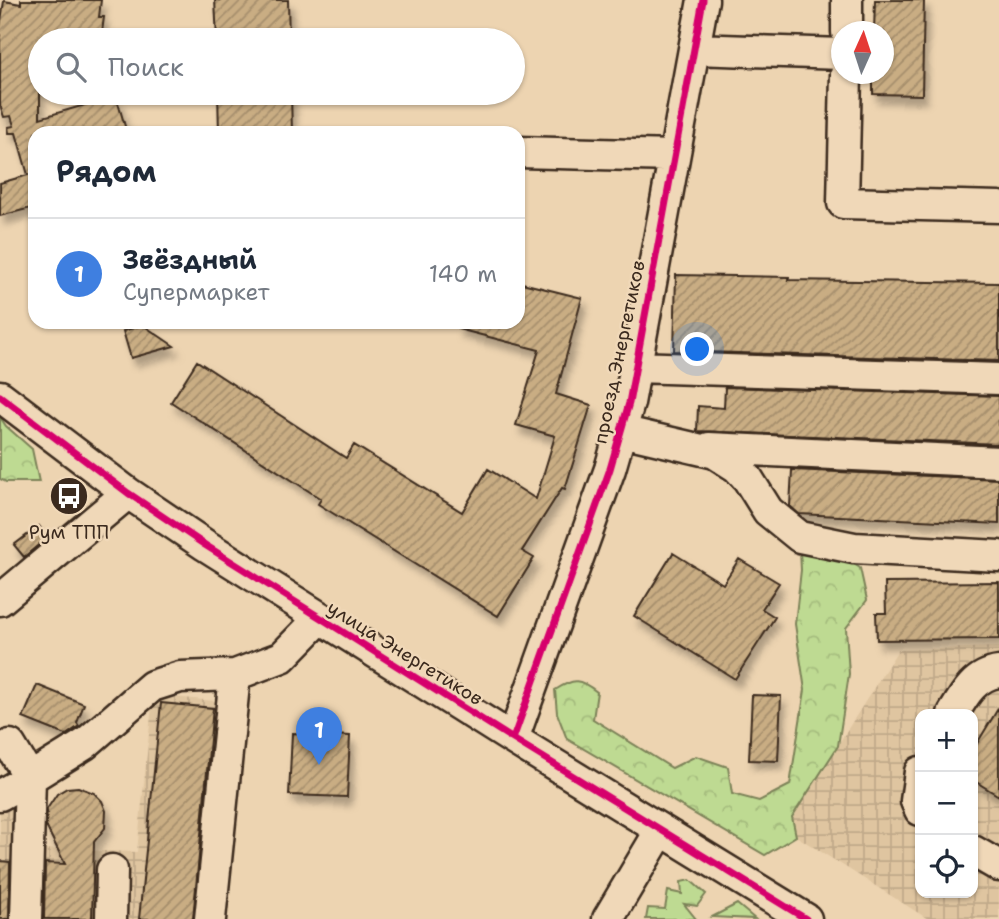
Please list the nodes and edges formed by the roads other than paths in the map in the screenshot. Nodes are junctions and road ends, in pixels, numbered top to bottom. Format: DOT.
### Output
graph roads {
  1 [pos="703,0"];
  2 [pos="847,0"];
  3 [pos="847,21"];
  4 [pos="694,49"];
  5 [pos="831,54"];
  6 [pos="846,84"];
  7 [pos="525,152"];
  8 [pos="674,156"];
  9 [pos="999,207"];
  10 [pos="635,367"];
  11 [pos="999,379"];
  12 [pos="0,396"];
  13 [pos="621,431"];
  14 [pos="690,447"];
  15 [pos="999,462"];
  16 [pos="128,493"];
  17 [pos="999,556"];
  18 [pos="0,600"];
  19 [pos="320,618"];
  20 [pos="999,672"];
  21 [pos="235,674"];
  22 [pos="956,709"];
  23 [pos="513,739"];
  24 [pos="9,745"];
  25 [pos="30,778"];
  26 [pos="0,795"];
  27 [pos="661,830"];
  28 [pos="978,854"];
  29 [pos="999,866"];
  30 [pos="112,870"];
  31 [pos="616,913"];
  32 [pos="26,919"];
  33 [pos="111,919"];
  34 [pos="210,919"];
  35 [pos="806,919"];
  1 -- 4 [label="street, проезд Энергетиков"];
  2 -- 3 [label="street"];
  4 -- 5 [label="street"];
  4 -- 8 [label="street, проезд Энергетиков"];
  6 -- 9 [label="street"];
  7 -- 8 [label="street"];
  8 -- 10 [label="street, проезд Энергетиков"];
  10 -- 11 [label="street"];
  10 -- 13 [label="street, проезд Энергетиков"];
  12 -- 16 [label="street, улица Энергетиков"];
  13 -- 14 [label="street"];
  13 -- 23 [label="street, проезд Энергетиков"];
  14 -- 15 [label="street"];
  14 -- 17 [label="street"];
  16 -- 18 [label="street"];
  16 -- 19 [label="street, улица Энергетиков"];
  19 -- 21 [label="street"];
  19 -- 23 [label="street, улица Энергетиков"];
  20 -- 22 [label="street"];
  21 -- 25 [label="street"];
  21 -- 34 [label="street"];
  23 -- 27 [label="street, улица Энергетиков"];
  24 -- 25 [label="street"];
  25 -- 26 [label="street"];
  25 -- 32 [label="street"];
  27 -- 31 [label="street"];
  27 -- 35 [label="street, улица Энергетиков"];
  28 -- 29 [label="street"];
  30 -- 33 [label="street"];
}
